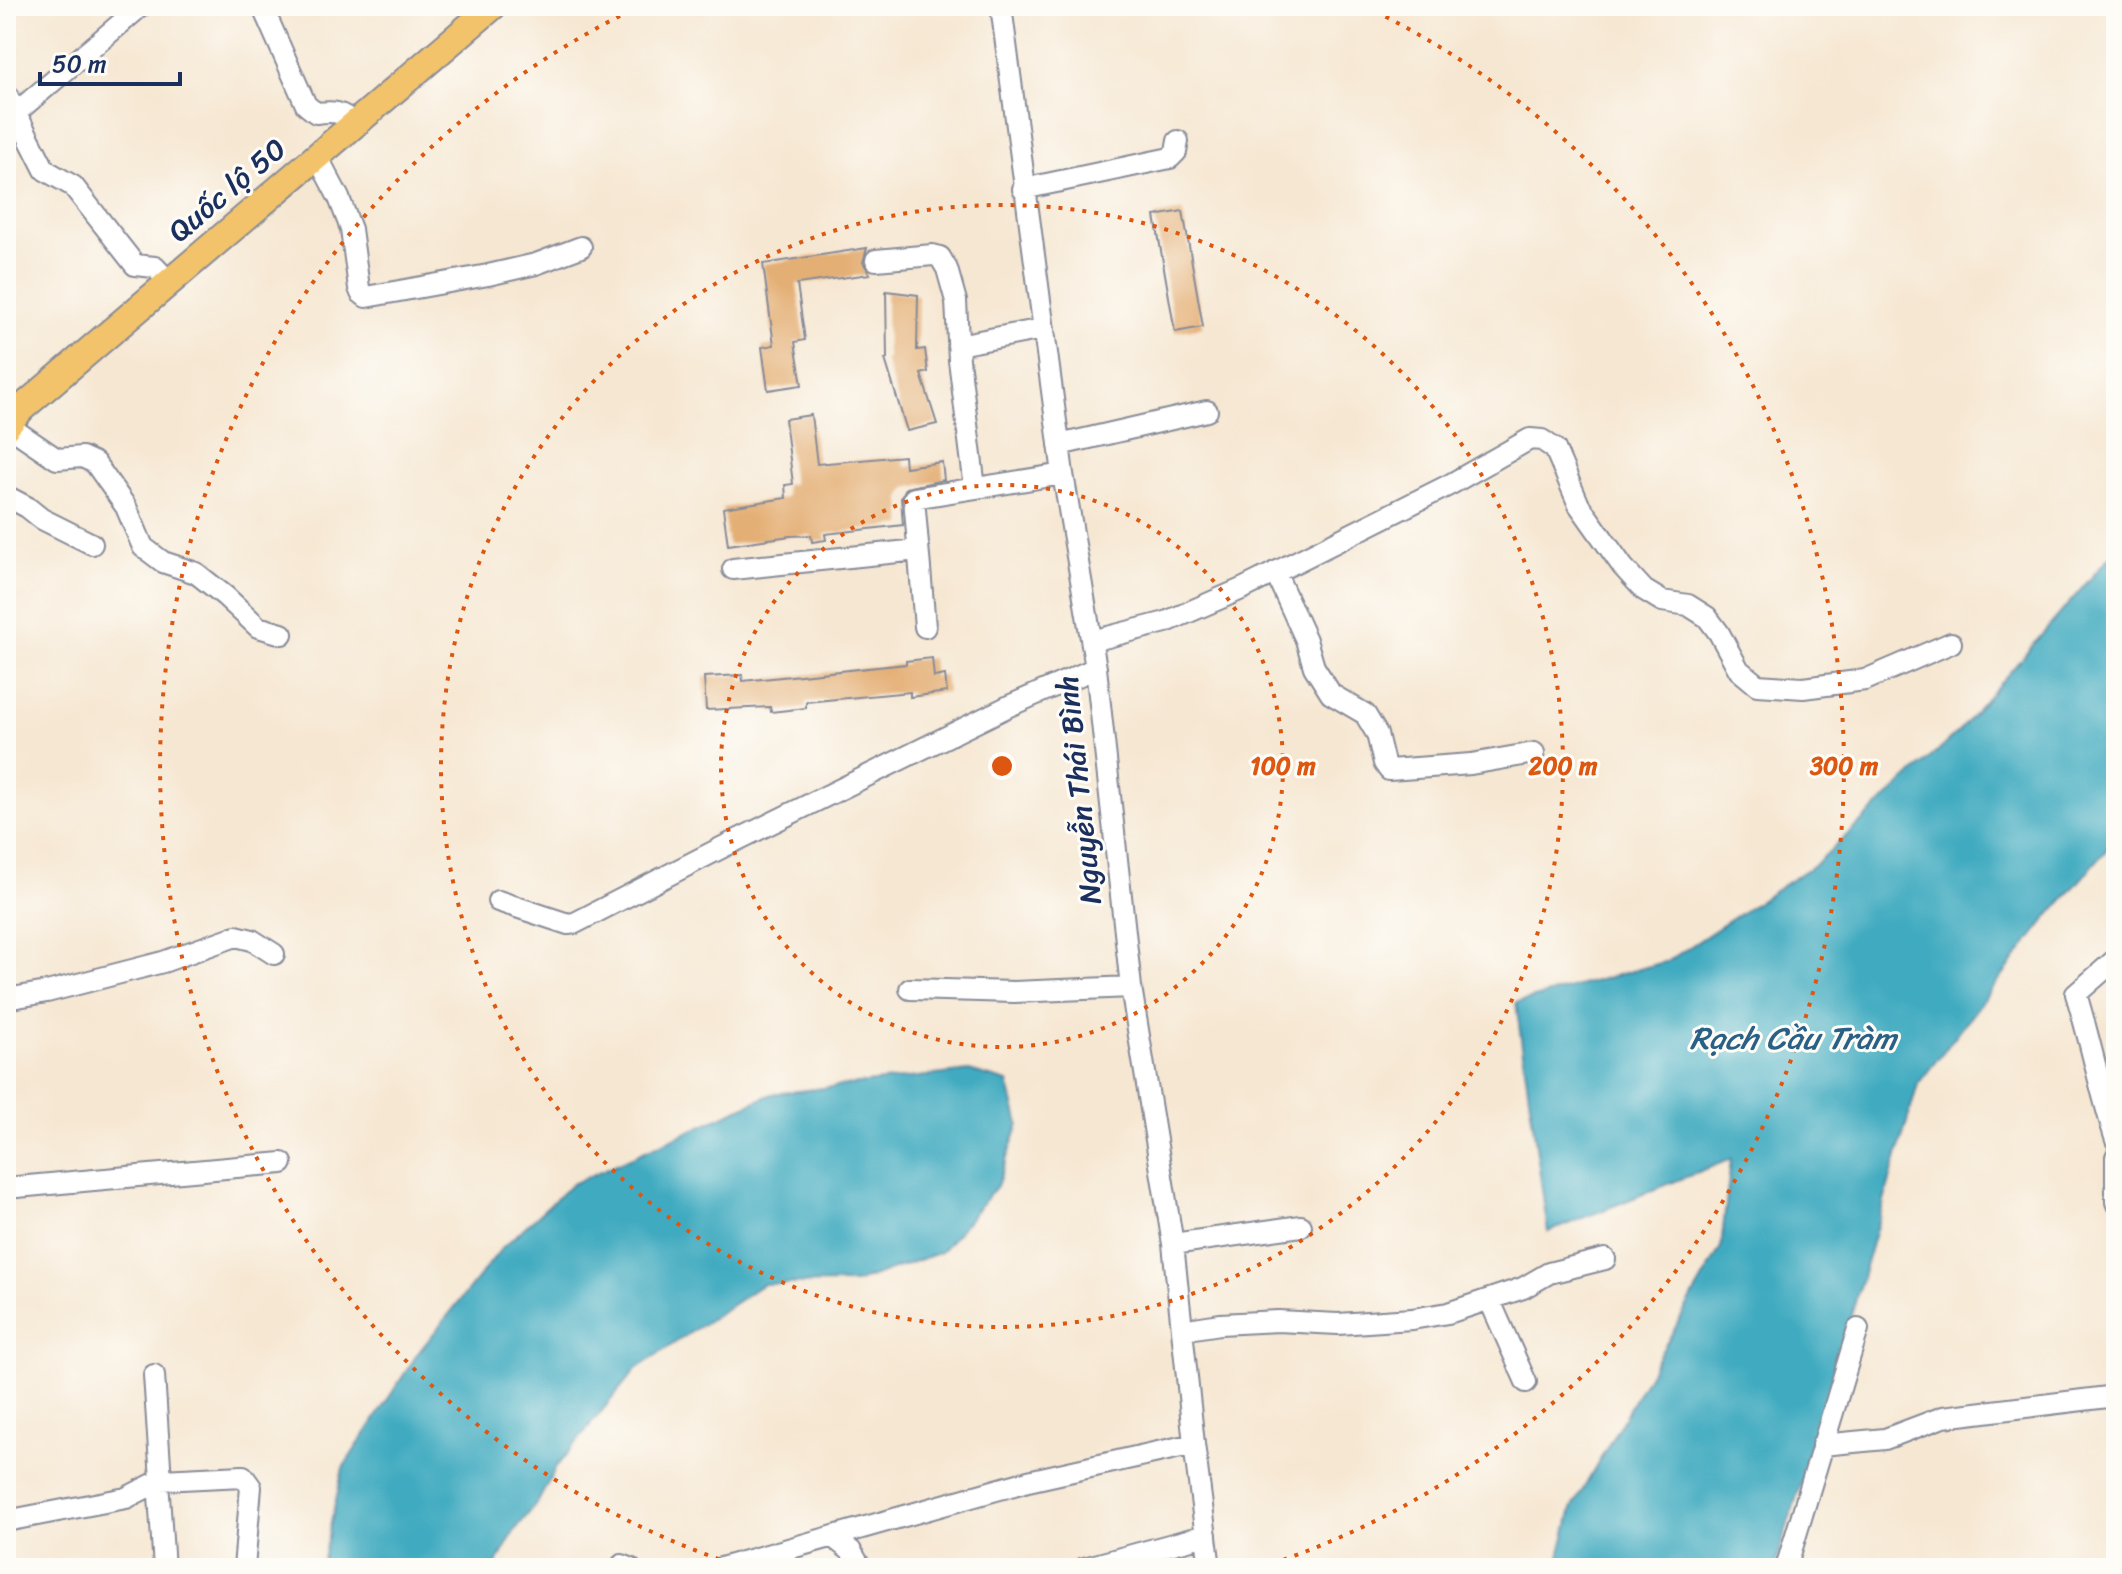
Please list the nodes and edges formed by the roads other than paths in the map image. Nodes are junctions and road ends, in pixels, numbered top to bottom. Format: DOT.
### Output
graph roads {
  1 [pos="141,6"];
  2 [pos="262,6"];
  3 [pos="493,6"];
  4 [pos="1001,6"];
  5 [pos="6,93"];
  6 [pos="17,112"];
  7 [pos="355,124"];
  8 [pos="1178,141"];
  9 [pos="317,156"];
  10 [pos="1023,189"];
  11 [pos="581,247"];
  12 [pos="876,260"];
  13 [pos="169,282"];
  14 [pos="1043,329"];
  15 [pos="958,345"];
  16 [pos="1207,411"];
  17 [pos="7,426"];
  18 [pos="1059,445"];
  19 [pos="1063,474"];
  20 [pos="975,488"];
  21 [pos="6,496"];
  22 [pos="92,544"];
  23 [pos="918,550"];
  24 [pos="733,569"];
  25 [pos="1275,572"];
  26 [pos="925,627"];
  27 [pos="282,634"];
  28 [pos="1092,641"];
  29 [pos="1951,643"];
  30 [pos="1096,668"];
  31 [pos="1534,753"];
  32 [pos="498,901"];
  33 [pos="274,954"];
  34 [pos="2116,959"];
  35 [pos="1131,987"];
  36 [pos="910,989"];
  37 [pos="6,999"];
  38 [pos="2116,1140"];
  39 [pos="2116,1157"];
  40 [pos="282,1163"];
  41 [pos="6,1188"];
  42 [pos="2116,1202"];
  43 [pos="1301,1226"];
  44 [pos="1173,1244"];
  45 [pos="1605,1259"];
  46 [pos="1490,1301"];
  47 [pos="1858,1329"];
  48 [pos="1182,1330"];
  49 [pos="154,1375"];
  50 [pos="1526,1382"];
  51 [pos="2116,1396"];
  52 [pos="1194,1444"];
  53 [pos="1822,1445"];
  54 [pos="159,1481"];
  55 [pos="6,1521"];
  56 [pos="1206,1535"];
  57 [pos="833,1537"];
  58 [pos="164,1568"];
  59 [pos="244,1568"];
  60 [pos="721,1568"];
  61 [pos="861,1568"];
  62 [pos="1084,1568"];
  63 [pos="1210,1568"];
  64 [pos="1786,1568"];
  1 -- 6 [label="street"];
  2 -- 7 [label="street"];
  3 -- 7 [label="main road, Quốc lộ 50"];
  4 -- 10 [label="street, Nguyễn Thái Bình"];
  5 -- 6 [label="street"];
  6 -- 13 [label="street"];
  7 -- 9 [label="main road, Quốc lộ 50"];
  8 -- 10 [label="street"];
  9 -- 11 [label="street"];
  9 -- 13 [label="main road, Quốc lộ 50"];
  10 -- 14 [label="street, Nguyễn Thái Bình"];
  12 -- 15 [label="street"];
  13 -- 17 [label="main road, Quốc lộ 50"];
  14 -- 15 [label="street"];
  14 -- 18 [label="street, Nguyễn Thái Bình"];
  15 -- 20 [label="street"];
  16 -- 18 [label="street"];
  17 -- 27 [label="street"];
  18 -- 19 [label="street, Nguyễn Thái Bình"];
  19 -- 20 [label="street"];
  19 -- 28 [label="street, Nguyễn Thái Bình"];
  20 -- 23 [label="street"];
  21 -- 22 [label="street"];
  23 -- 24 [label="street"];
  23 -- 26 [label="street"];
  25 -- 28 [label="street"];
  25 -- 29 [label="street"];
  25 -- 31 [label="street"];
  28 -- 30 [label="street, Nguyễn Thái Bình"];
  30 -- 32 [label="street"];
  30 -- 35 [label="street, Nguyễn Thái Bình"];
  33 -- 37 [label="street"];
  34 -- 38 [label="street"];
  35 -- 36 [label="street"];
  35 -- 44 [label="street, Nguyễn Thái Bình"];
  39 -- 42 [label="street"];
  40 -- 41 [label="street"];
  43 -- 44 [label="street"];
  44 -- 48 [label="street, Nguyễn Thái Bình"];
  45 -- 46 [label="street"];
  46 -- 48 [label="street"];
  46 -- 50 [label="street"];
  47 -- 53 [label="street"];
  48 -- 52 [label="street, Nguyễn Thái Bình"];
  49 -- 54 [label="street"];
  51 -- 53 [label="street"];
  52 -- 56 [label="street, Nguyễn Thái Bình"];
  52 -- 57 [label="street"];
  53 -- 64 [label="street"];
  54 -- 55 [label="street"];
  54 -- 58 [label="street"];
  54 -- 59 [label="street"];
  56 -- 62 [label="street"];
  56 -- 63 [label="street, Nguyễn Thái Bình"];
  57 -- 60 [label="street"];
  57 -- 61 [label="street"];
}
